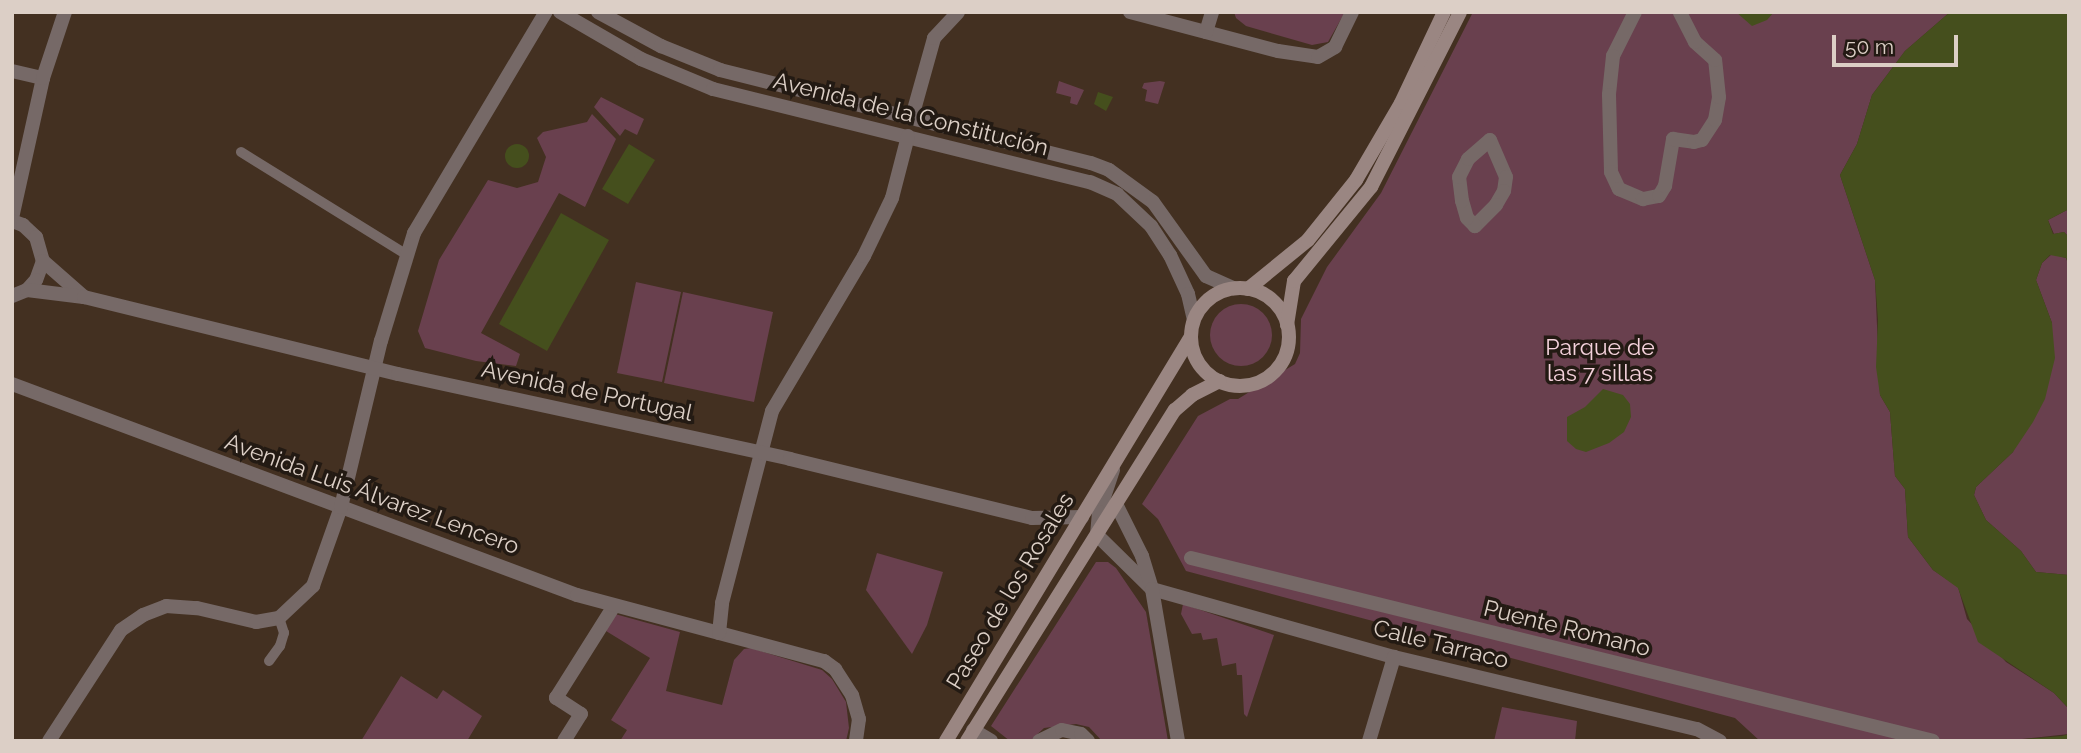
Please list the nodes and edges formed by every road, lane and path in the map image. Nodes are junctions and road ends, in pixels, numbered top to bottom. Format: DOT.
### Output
graph roads {
  1 [pos="65,12"];
  2 [pos="546,12"];
  3 [pos="560,12"];
  4 [pos="597,12"];
  5 [pos="958,12"];
  6 [pos="1130,12"];
  7 [pos="1212,12"];
  8 [pos="1352,12"];
  9 [pos="1444,12"];
  10 [pos="1460,12"];
  11 [pos="1635,12"];
  12 [pos="1680,12"];
  13 [pos="1206,32"];
  14 [pos="12,71"];
  15 [pos="43,78"];
  16 [pos="912,117"];
  17 [pos="908,136"];
  18 [pos="241,152"];
  19 [pos="13,216"];
  20 [pos="1467,218"];
  21 [pos="407,255"];
  22 [pos="43,261"];
  23 [pos="1241,288"];
  24 [pos="27,289"];
  25 [pos="12,296"];
  26 [pos="84,297"];
  27 [pos="1194,319"];
  28 [pos="1287,325"];
  29 [pos="1191,336"];
  30 [pos="376,368"];
  31 [pos="1220,381"];
  32 [pos="12,384"];
  33 [pos="761,452"];
  34 [pos="1114,466"];
  35 [pos="1116,504"];
  36 [pos="341,507"];
  37 [pos="1082,517"];
  38 [pos="1097,535"];
  39 [pos="1191,558"];
  40 [pos="1152,589"];
  41 [pos="614,606"];
  42 [pos="279,618"];
  43 [pos="719,633"];
  44 [pos="1394,657"];
  45 [pos="269,661"];
  46 [pos="970,735"];
  47 [pos="49,741"];
  48 [pos="564,741"];
  49 [pos="856,741"];
  50 [pos="946,741"];
  51 [pos="991,741"];
  52 [pos="1039,741"];
  53 [pos="1088,741"];
  54 [pos="1178,741"];
  55 [pos="1368,741"];
  56 [pos="1720,741"];
  57 [pos="1933,741"];
  1 -- 15 [label="street"];
  2 -- 21 [label="street"];
  3 -- 17 [label="street, Avenida de la Constitución"];
  4 -- 16 [label="street, Avenida de la Constitución"];
  5 -- 16 [label="street"];
  6 -- 13 [label="street"];
  7 -- 13 [label="street"];
  8 -- 13 [label="street"];
  9 -- 23 [label="main road"];
  10 -- 28 [label="main road"];
  11 -- 12 [label="street"];
  14 -- 15 [label="street"];
  15 -- 19 [label="street"];
  16 -- 23 [label="street, Avenida de la Constitución"];
  17 -- 27 [label="street, Avenida de la Constitución"];
  17 -- 33 [label="street"];
  18 -- 21 [label="lane"];
  19 -- 22 [label="street"];
  20 -- 20 [label="street"];
  21 -- 30 [label="street"];
  22 -- 24 [label="street"];
  22 -- 26 [label="street, Avenida de Portugal"];
  23 -- 27 [label="main road"];
  23 -- 28 [label="main road"];
  24 -- 25 [label="street"];
  24 -- 26 [label="street, Avenida de Portugal"];
  26 -- 30 [label="street, Avenida de Portugal"];
  27 -- 29 [label="main road"];
  28 -- 31 [label="main road"];
  29 -- 31 [label="main road"];
  29 -- 34 [label="main road, Paseo de los Rosales"];
  30 -- 33 [label="street, Avenida de Portugal"];
  30 -- 36 [label="street"];
  31 -- 35 [label="main road, Paseo de los Rosales"];
  32 -- 36 [label="street, Avenida Luis Álvarez Lencero"];
  33 -- 37 [label="street, Avenida de Portugal"];
  33 -- 43 [label="street"];
  34 -- 37 [label="main road, Paseo de los Rosales"];
  34 -- 38 [label="street, Paseo de los Rosales"];
  35 -- 38 [label="main road, Paseo de los Rosales"];
  35 -- 40 [label="street"];
  36 -- 41 [label="street, Avenida Luis Álvarez Lencero"];
  36 -- 42 [label="street"];
  37 -- 50 [label="main road, Paseo de los Rosales"];
  38 -- 40 [label="street"];
  38 -- 46 [label="main road, Paseo de los Rosales"];
  39 -- 57 [label="street, Puente Romano"];
  40 -- 44 [label="street, Calle Tarraco"];
  40 -- 54 [label="street"];
  41 -- 43 [label="street, Avenida Luis Álvarez Lencero"];
  41 -- 48 [label="street"];
  42 -- 45 [label="lane"];
  42 -- 47 [label="street"];
  43 -- 49 [label="street, Avenida Luis Álvarez Lencero"];
  44 -- 55 [label="street"];
  44 -- 56 [label="street, Calle Tarraco"];
  46 -- 51 [label="street"];
  52 -- 53 [label="street"];
}
